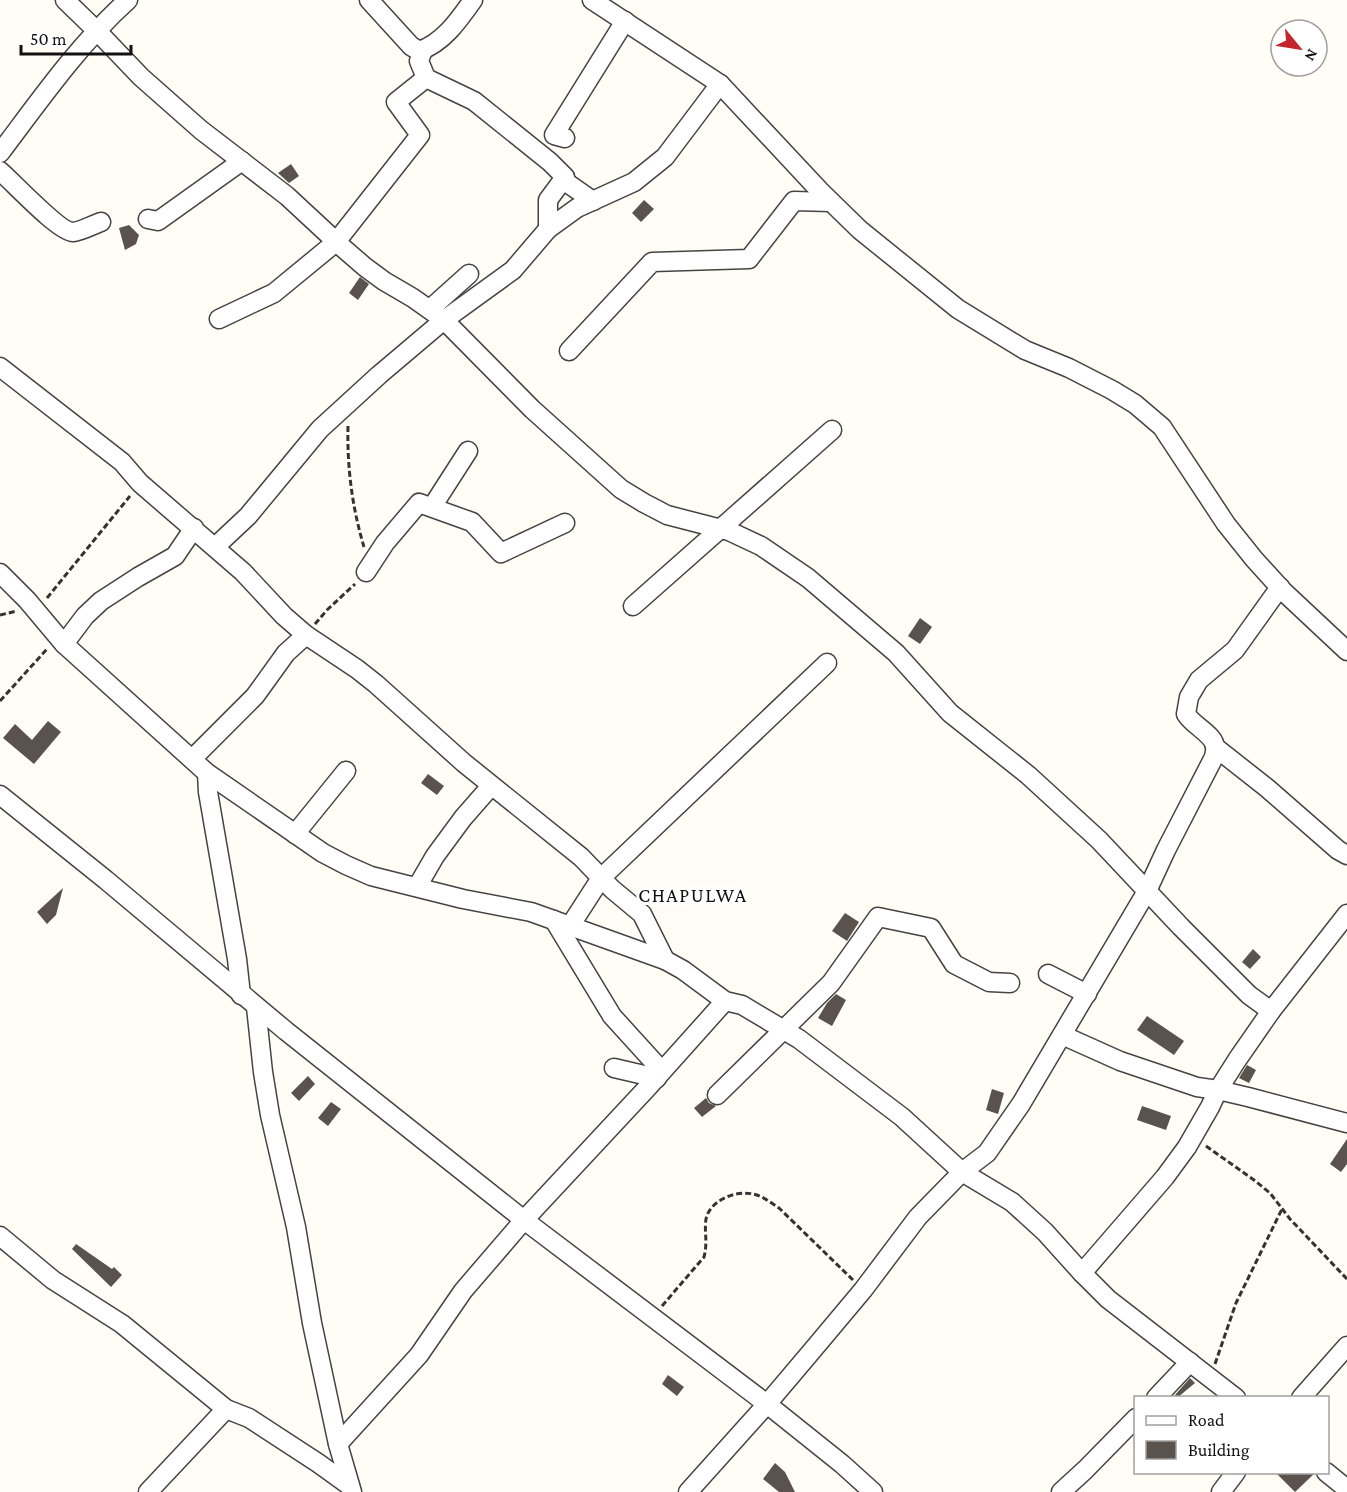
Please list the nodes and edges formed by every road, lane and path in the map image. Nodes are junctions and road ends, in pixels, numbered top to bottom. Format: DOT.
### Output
graph roads {
  1 [pos="64,0"];
  2 [pos="128,0"];
  3 [pos="369,0"];
  4 [pos="473,0"];
  5 [pos="592,0"];
  6 [pos="625,21"];
  7 [pos="97,31"];
  8 [pos="423,50"];
  9 [pos="426,78"];
  10 [pos="720,84"];
  11 [pos="565,138"];
  12 [pos="0,153"];
  13 [pos="242,161"];
  14 [pos="0,171"];
  15 [pos="563,180"];
  16 [pos="593,201"];
  17 [pos="831,202"];
  18 [pos="148,219"];
  19 [pos="101,222"];
  20 [pos="548,229"];
  21 [pos="336,242"];
  22 [pos="469,274"];
  23 [pos="437,315"];
  24 [pos="219,319"];
  25 [pos="569,351"];
  26 [pos="0,367"];
  27 [pos="349,403"];
  28 [pos="832,430"];
  29 [pos="468,451"];
  30 [pos="140,483"];
  31 [pos="432,507"];
  32 [pos="565,523"];
  33 [pos="194,528"];
  34 [pos="720,528"];
  35 [pos="215,547"];
  36 [pos="366,572"];
  37 [pos="0,573"];
  38 [pos="1280,587"];
  39 [pos="633,606"];
  40 [pos="36,610"];
  41 [pos="306,635"];
  42 [pos="61,640"];
  43 [pos="1347,651"];
  44 [pos="827,663"];
  45 [pos="0,701"];
  46 [pos="1215,747"];
  47 [pos="192,759"];
  48 [pos="346,771"];
  49 [pos="207,773"];
  50 [pos="491,786"];
  51 [pos="0,795"];
  52 [pos="295,834"];
  53 [pos="1347,855"];
  54 [pos="601,878"];
  55 [pos="417,887"];
  56 [pos="1147,891"];
  57 [pos="1347,914"];
  58 [pos="562,923"];
  59 [pos="665,960"];
  60 [pos="1048,974"];
  61 [pos="1010,983"];
  62 [pos="241,994"];
  63 [pos="1087,994"];
  64 [pos="725,1001"];
  65 [pos="256,1007"];
  66 [pos="1271,1011"];
  67 [pos="783,1029"];
  68 [pos="1062,1035"];
  69 [pos="614,1068"];
  70 [pos="660,1075"];
  71 [pos="1218,1090"];
  72 [pos="717,1095"];
  73 [pos="1347,1123"];
  74 [pos="1192,1136"];
  75 [pos="962,1172"];
  76 [pos="1282,1209"];
  77 [pos="524,1220"];
  78 [pos="0,1237"];
  79 [pos="1082,1273"];
  80 [pos="1347,1279"];
  81 [pos="864,1290"];
  82 [pos="653,1316"];
  83 [pos="1347,1346"];
  84 [pos="1190,1362"];
  85 [pos="1210,1377"];
  86 [pos="1158,1396"];
  87 [pos="1234,1396"];
  88 [pos="1303,1396"];
  89 [pos="767,1404"];
  90 [pos="226,1409"];
  91 [pos="1134,1420"];
  92 [pos="338,1444"];
  93 [pos="1235,1474"];
  94 [pos="1327,1474"];
  95 [pos="351,1489"];
  96 [pos="1347,1489"];
  97 [pos="148,1492"];
  98 [pos="688,1492"];
  99 [pos="873,1492"];
  100 [pos="1060,1492"];
  101 [pos="1221,1492"];
  1 -- 7 [label="street"];
  2 -- 7 [label="street"];
  3 -- 8 [label="street"];
  4 -- 8 [label="street"];
  5 -- 6 [label="street"];
  6 -- 10 [label="street"];
  6 -- 11 [label="street"];
  7 -- 12 [label="street"];
  7 -- 13 [label="street"];
  8 -- 9 [label="street"];
  9 -- 15 [label="street"];
  9 -- 21 [label="street"];
  10 -- 16 [label="street"];
  10 -- 17 [label="street"];
  13 -- 18 [label="street"];
  13 -- 21 [label="street"];
  14 -- 19 [label="street"];
  15 -- 16 [label="street"];
  15 -- 20 [label="street"];
  16 -- 20 [label="street"];
  17 -- 25 [label="street"];
  17 -- 38 [label="street"];
  20 -- 23 [label="street"];
  21 -- 23 [label="street"];
  21 -- 24 [label="street"];
  22 -- 23 [label="street"];
  23 -- 27 [label="street"];
  23 -- 34 [label="street"];
  26 -- 30 [label="street"];
  27 -- 35 [label="street"];
  27 -- 36 [label="path"];
  28 -- 34 [label="street"];
  29 -- 31 [label="street"];
  30 -- 33 [label="street"];
  30 -- 40 [label="path"];
  31 -- 32 [label="street"];
  31 -- 36 [label="street"];
  33 -- 35 [label="street"];
  33 -- 42 [label="street"];
  34 -- 39 [label="street"];
  34 -- 56 [label="street"];
  35 -- 41 [label="street"];
  36 -- 41 [label="path"];
  37 -- 40 [label="street"];
  38 -- 43 [label="street"];
  38 -- 46 [label="street"];
  40 -- 42 [label="street"];
  41 -- 47 [label="street"];
  41 -- 50 [label="street"];
  42 -- 45 [label="path"];
  42 -- 47 [label="street"];
  44 -- 54 [label="street"];
  46 -- 53 [label="street"];
  46 -- 56 [label="street"];
  47 -- 49 [label="street"];
  48 -- 52 [label="street"];
  49 -- 52 [label="street"];
  49 -- 62 [label="street"];
  50 -- 54 [label="street"];
  50 -- 55 [label="street"];
  51 -- 62 [label="street"];
  52 -- 55 [label="street"];
  54 -- 58 [label="street"];
  54 -- 59 [label="street"];
  55 -- 58 [label="street"];
  56 -- 63 [label="street"];
  56 -- 66 [label="street"];
  57 -- 66 [label="street"];
  58 -- 59 [label="street"];
  58 -- 70 [label="street"];
  59 -- 64 [label="street"];
  60 -- 63 [label="street"];
  61 -- 67 [label="street"];
  62 -- 65 [label="street"];
  63 -- 68 [label="street"];
  64 -- 67 [label="street"];
  64 -- 70 [label="street"];
  65 -- 77 [label="street"];
  65 -- 92 [label="street"];
  66 -- 71 [label="street"];
  67 -- 72 [label="street"];
  67 -- 75 [label="street"];
  68 -- 71 [label="street"];
  68 -- 75 [label="street"];
  69 -- 70 [label="street"];
  70 -- 77 [label="street"];
  71 -- 73 [label="street"];
  71 -- 74 [label="street"];
  74 -- 76 [label="path"];
  74 -- 79 [label="street"];
  75 -- 79 [label="street"];
  75 -- 81 [label="street"];
  76 -- 80 [label="path"];
  76 -- 85 [label="path"];
  77 -- 82 [label="street"];
  77 -- 92 [label="street"];
  78 -- 90 [label="street"];
  79 -- 84 [label="street"];
  81 -- 82 [label="path"];
  81 -- 89 [label="street"];
  82 -- 89 [label="street"];
  83 -- 88 [label="street"];
  84 -- 85 [label="street"];
  84 -- 86 [label="street"];
  85 -- 87 [label="street"];
  89 -- 98 [label="street"];
  89 -- 99 [label="street"];
  90 -- 95 [label="street"];
  90 -- 97 [label="street"];
  91 -- 100 [label="street"];
  92 -- 95 [label="street"];
  93 -- 101 [label="street"];
  94 -- 96 [label="street"];
}
